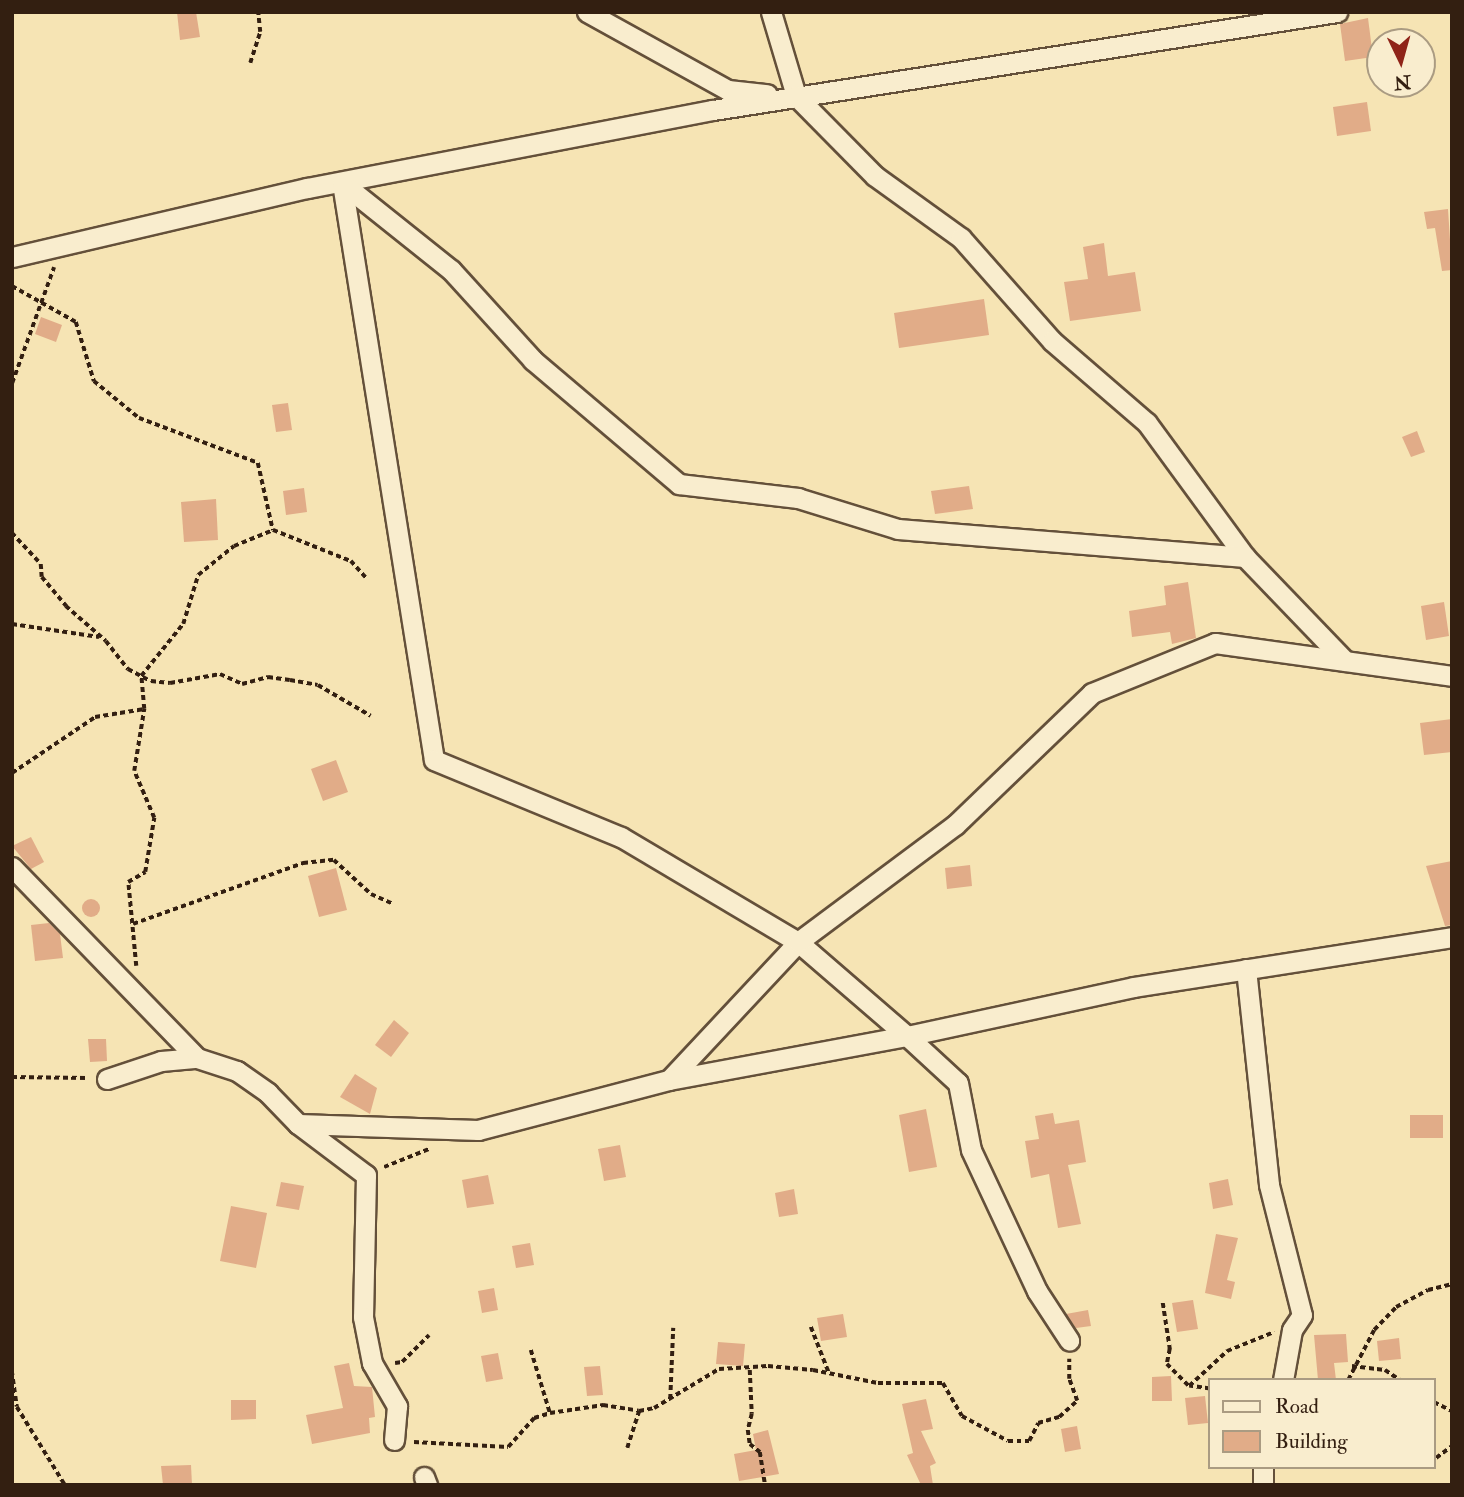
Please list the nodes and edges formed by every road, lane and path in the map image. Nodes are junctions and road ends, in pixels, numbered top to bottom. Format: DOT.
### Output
graph roads {
  1 [pos="258,12"];
  2 [pos="587,12"];
  3 [pos="771,12"];
  4 [pos="1337,12"];
  5 [pos="250,63"];
  6 [pos="796,96"];
  7 [pos="342,183"];
  8 [pos="63,246"];
  9 [pos="12,257"];
  10 [pos="12,286"];
  11 [pos="41,301"];
  12 [pos="12,383"];
  13 [pos="273,530"];
  14 [pos="12,533"];
  15 [pos="1245,557"];
  16 [pos="368,580"];
  17 [pos="12,624"];
  18 [pos="101,637"];
  19 [pos="1345,662"];
  20 [pos="141,676"];
  21 [pos="1452,676"];
  22 [pos="144,709"];
  23 [pos="371,716"];
  24 [pos="12,773"];
  25 [pos="12,867"];
  26 [pos="393,904"];
  27 [pos="134,924"];
  28 [pos="1452,937"];
  29 [pos="798,942"];
  30 [pos="1246,969"];
  31 [pos="139,997"];
  32 [pos="907,1036"];
  33 [pos="197,1058"];
  34 [pos="12,1077"];
  35 [pos="107,1079"];
  36 [pos="669,1080"];
  37 [pos="298,1124"];
  38 [pos="432,1147"];
  39 [pos="366,1175"];
  40 [pos="1452,1284"];
  41 [pos="1163,1303"];
  42 [pos="811,1327"];
  43 [pos="673,1328"];
  44 [pos="1292,1330"];
  45 [pos="429,1335"];
  46 [pos="1069,1340"];
  47 [pos="531,1350"];
  48 [pos="372,1363"];
  49 [pos="1352,1366"];
  50 [pos="750,1370"];
  51 [pos="12,1371"];
  52 [pos="829,1373"];
  53 [pos="1283,1378"];
  54 [pos="1349,1378"];
  55 [pos="1397,1378"];
  56 [pos="1189,1386"];
  57 [pos="1208,1389"];
  58 [pos="670,1399"];
  59 [pos="1436,1403"];
  60 [pos="639,1411"];
  61 [pos="1452,1411"];
  62 [pos="550,1413"];
  63 [pos="394,1440"];
  64 [pos="1452,1446"];
  65 [pos="627,1448"];
  66 [pos="1436,1458"];
  67 [pos="65,1485"];
  68 [pos="765,1485"];
  1 -- 5 [label="path"];
  2 -- 6 [label="street"];
  3 -- 6 [label="street"];
  4 -- 6 [label="street"];
  6 -- 7 [label="street"];
  6 -- 15 [label="street"];
  7 -- 8 [label="street"];
  7 -- 15 [label="street"];
  7 -- 29 [label="street"];
  8 -- 9 [label="street"];
  8 -- 11 [label="path"];
  10 -- 11 [label="path"];
  11 -- 12 [label="path"];
  11 -- 13 [label="path"];
  13 -- 16 [label="path"];
  13 -- 20 [label="path"];
  14 -- 18 [label="path"];
  15 -- 19 [label="street"];
  17 -- 18 [label="path"];
  18 -- 20 [label="path"];
  19 -- 21 [label="street"];
  19 -- 29 [label="street"];
  20 -- 22 [label="path"];
  20 -- 23 [label="path"];
  22 -- 24 [label="path"];
  22 -- 27 [label="path"];
  25 -- 31 [label="street"];
  26 -- 27 [label="path"];
  27 -- 31 [label="path"];
  28 -- 30 [label="street"];
  29 -- 32 [label="street"];
  29 -- 36 [label="street"];
  30 -- 32 [label="street"];
  30 -- 44 [label="street"];
  31 -- 33 [label="street"];
  32 -- 36 [label="street"];
  32 -- 46 [label="street"];
  33 -- 35 [label="street"];
  33 -- 37 [label="street"];
  34 -- 35 [label="path"];
  36 -- 37 [label="street"];
  37 -- 39 [label="street"];
  38 -- 39 [label="path"];
  39 -- 48 [label="street"];
  40 -- 49 [label="path"];
  41 -- 56 [label="path"];
  42 -- 52 [label="path"];
  43 -- 58 [label="path"];
  44 -- 53 [label="street"];
  44 -- 56 [label="path"];
  45 -- 48 [label="path"];
  46 -- 52 [label="path"];
  47 -- 62 [label="path"];
  48 -- 63 [label="street"];
  49 -- 54 [label="path"];
  49 -- 55 [label="path"];
  50 -- 52 [label="path"];
  50 -- 58 [label="path"];
  50 -- 68 [label="path"];
  51 -- 67 [label="path"];
  56 -- 57 [label="path"];
  58 -- 60 [label="path"];
  59 -- 61 [label="path"];
  60 -- 62 [label="path"];
  60 -- 65 [label="path"];
  62 -- 63 [label="path"];
  64 -- 66 [label="path"];
}
